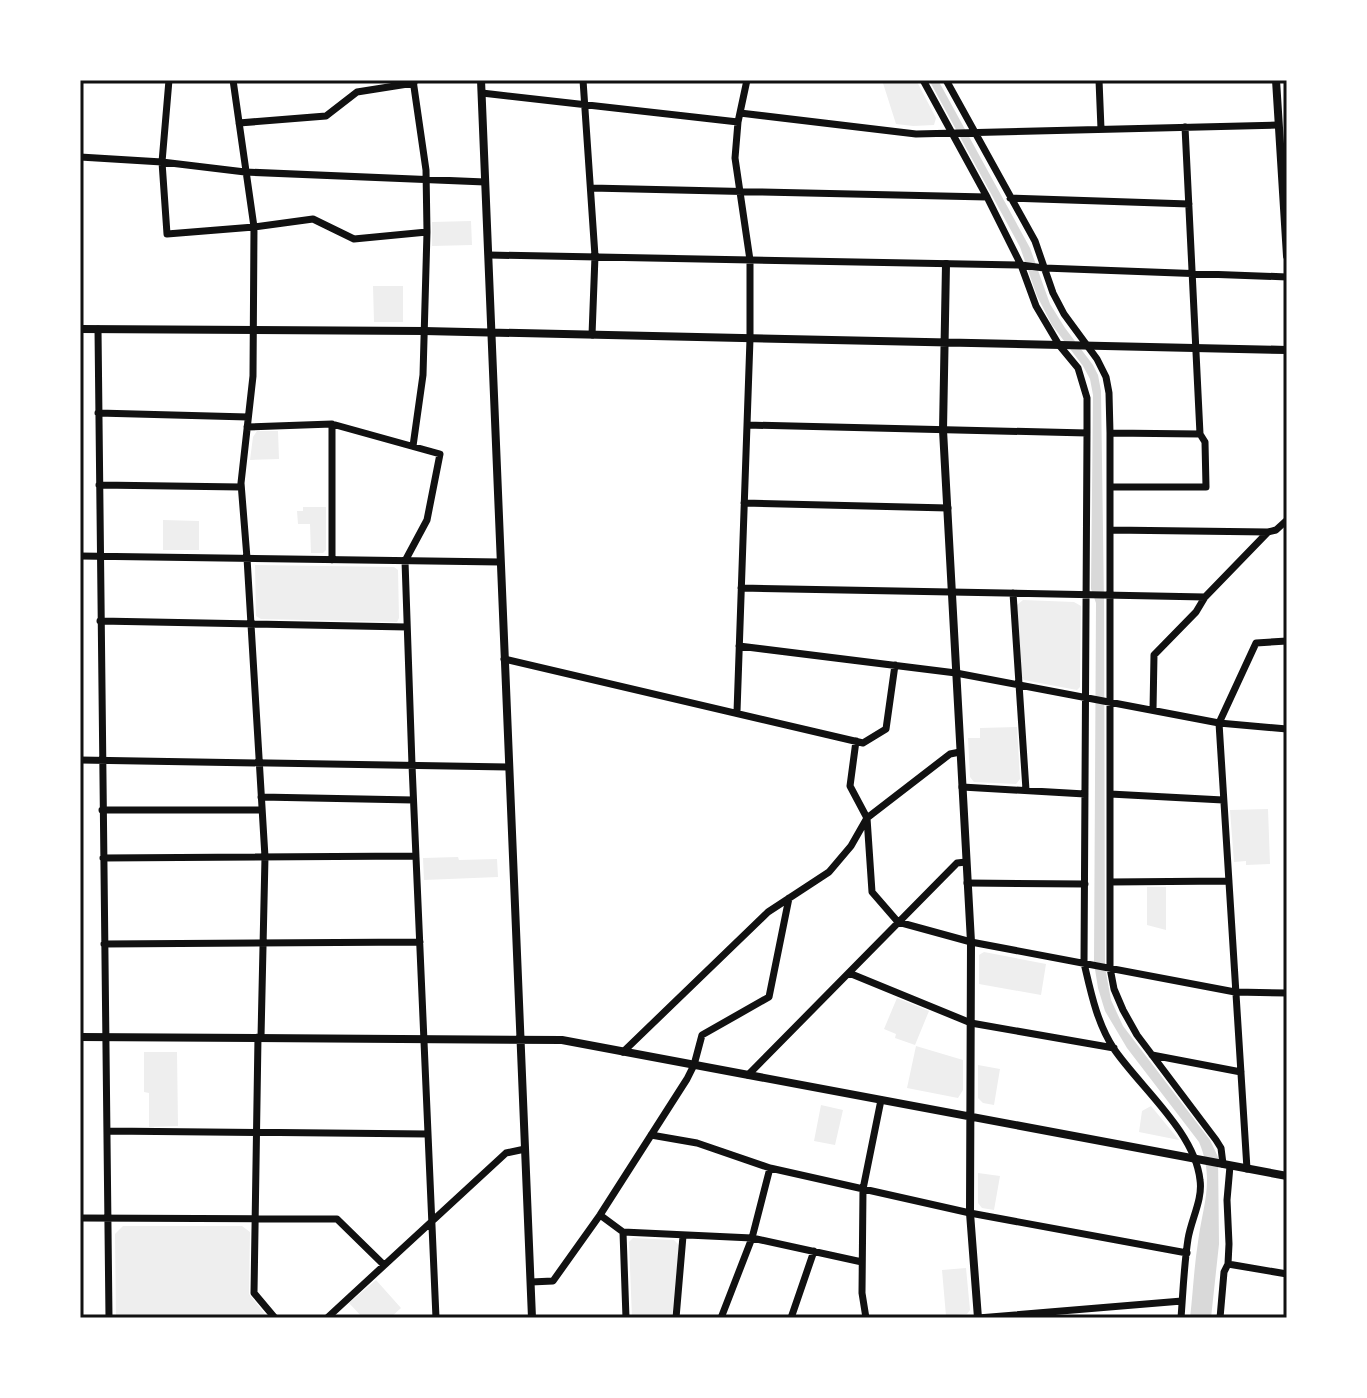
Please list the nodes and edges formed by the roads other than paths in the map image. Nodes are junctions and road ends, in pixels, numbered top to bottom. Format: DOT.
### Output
graph roads {
  1 [pos="169,80"];
  2 [pos="233,80"];
  3 [pos="481,80"];
  4 [pos="583,80"];
  5 [pos="747,80"];
  6 [pos="923,80"];
  7 [pos="946,80"];
  8 [pos="1099,80"];
  9 [pos="1276,80"];
  10 [pos="413,82"];
  11 [pos="482,93"];
  12 [pos="585,104"];
  13 [pos="739,118"];
  14 [pos="239,123"];
  15 [pos="1278,125"];
  16 [pos="1185,127"];
  17 [pos="1101,129"];
  18 [pos="953,132"];
  19 [pos="972,132"];
  20 [pos="80,157"];
  21 [pos="162,162"];
  22 [pos="245,172"];
  23 [pos="426,180"];
  24 [pos="485,182"];
  25 [pos="591,188"];
  26 [pos="740,191"];
  27 [pos="987,197"];
  28 [pos="1010,198"];
  29 [pos="1189,204"];
  30 [pos="254,227"];
  31 [pos="427,232"];
  32 [pos="489,255"];
  33 [pos="595,256"];
  34 [pos="1287,256"];
  35 [pos="750,260"];
  36 [pos="946,264"];
  37 [pos="1023,265"];
  38 [pos="1042,268"];
  39 [pos="1193,273"];
  40 [pos="1287,277"];
  41 [pos="80,329"];
  42 [pos="98,329"];
  43 [pos="253,330"];
  44 [pos="424,331"];
  45 [pos="492,333"];
  46 [pos="592,335"];
  47 [pos="750,339"];
  48 [pos="946,343"];
  49 [pos="1062,345"];
  50 [pos="1086,345"];
  51 [pos="1197,348"];
  52 [pos="1287,350"];
  53 [pos="98,413"];
  54 [pos="248,417"];
  55 [pos="332,424"];
  56 [pos="747,425"];
  57 [pos="247,427"];
  58 [pos="943,430"];
  59 [pos="1087,433"];
  60 [pos="1110,433"];
  61 [pos="1200,434"];
  62 [pos="413,446"];
  63 [pos="99,485"];
  64 [pos="241,487"];
  65 [pos="1110,487"];
  66 [pos="744,503"];
  67 [pos="948,508"];
  68 [pos="1287,520"];
  69 [pos="1110,530"];
  70 [pos="1268,532"];
  71 [pos="80,556"];
  72 [pos="99,556"];
  73 [pos="247,558"];
  74 [pos="332,560"];
  75 [pos="405,561"];
  76 [pos="500,562"];
  77 [pos="741,588"];
  78 [pos="952,592"];
  79 [pos="1013,593"];
  80 [pos="1088,595"];
  81 [pos="1108,595"];
  82 [pos="1205,597"];
  83 [pos="100,621"];
  84 [pos="251,624"];
  85 [pos="407,627"];
  86 [pos="1287,641"];
  87 [pos="739,646"];
  88 [pos="504,659"];
  89 [pos="895,665"];
  90 [pos="956,673"];
  91 [pos="1018,684"];
  92 [pos="1089,697"];
  93 [pos="1108,701"];
  94 [pos="1153,710"];
  95 [pos="737,712"];
  96 [pos="1219,723"];
  97 [pos="1287,729"];
  98 [pos="856,741"];
  99 [pos="960,752"];
  100 [pos="80,760"];
  101 [pos="102,760"];
  102 [pos="259,763"];
  103 [pos="412,765"];
  104 [pos="508,767"];
  105 [pos="962,787"];
  106 [pos="1026,790"];
  107 [pos="1085,794"];
  108 [pos="1110,794"];
  109 [pos="261,797"];
  110 [pos="413,800"];
  111 [pos="1223,800"];
  112 [pos="102,810"];
  113 [pos="262,810"];
  114 [pos="867,818"];
  115 [pos="416,856"];
  116 [pos="265,857"];
  117 [pos="103,858"];
  118 [pos="966,862"];
  119 [pos="1229,881"];
  120 [pos="1110,882"];
  121 [pos="967,883"];
  122 [pos="1085,884"];
  123 [pos="789,898"];
  124 [pos="898,922"];
  125 [pos="420,942"];
  126 [pos="971,942"];
  127 [pos="263,943"];
  128 [pos="104,944"];
  129 [pos="1088,964"];
  130 [pos="1108,968"];
  131 [pos="849,973"];
  132 [pos="1235,992"];
  133 [pos="1287,993"];
  134 [pos="971,1023"];
  135 [pos="80,1037"];
  136 [pos="105,1037"];
  137 [pos="259,1037"];
  138 [pos="425,1038"];
  139 [pos="521,1038"];
  140 [pos="1114,1048"];
  141 [pos="623,1052"];
  142 [pos="1152,1055"];
  143 [pos="694,1065"];
  144 [pos="1241,1072"];
  145 [pos="748,1075"];
  146 [pos="881,1100"];
  147 [pos="970,1117"];
  148 [pos="107,1131"];
  149 [pos="256,1133"];
  150 [pos="428,1134"];
  151 [pos="651,1135"];
  152 [pos="525,1149"];
  153 [pos="1199,1160"];
  154 [pos="1226,1165"];
  155 [pos="770,1168"];
  156 [pos="1247,1169"];
  157 [pos="1287,1176"];
  158 [pos="863,1189"];
  159 [pos="970,1213"];
  160 [pos="600,1215"];
  161 [pos="80,1218"];
  162 [pos="108,1218"];
  163 [pos="255,1218"];
  164 [pos="432,1221"];
  165 [pos="623,1232"];
  166 [pos="683,1236"];
  167 [pos="752,1238"];
  168 [pos="814,1251"];
  169 [pos="1187,1253"];
  170 [pos="862,1262"];
  171 [pos="1228,1264"];
  172 [pos="384,1265"];
  173 [pos="1287,1274"];
  174 [pos="531,1282"];
  175 [pos="1182,1301"];
  176 [pos="109,1318"];
  177 [pos="275,1318"];
  178 [pos="327,1318"];
  179 [pos="436,1318"];
  180 [pos="532,1318"];
  181 [pos="626,1318"];
  182 [pos="676,1318"];
  183 [pos="721,1318"];
  184 [pos="791,1318"];
  185 [pos="866,1318"];
  186 [pos="978,1318"];
  187 [pos="1181,1318"];
  188 [pos="1220,1318"];
  1 -- 21 [label="street"];
  2 -- 14 [label="street"];
  3 -- 11 [label="street"];
  4 -- 12 [label="street"];
  5 -- 13 [label="street"];
  6 -- 18 [label="street"];
  7 -- 19 [label="street"];
  8 -- 17 [label="street"];
  9 -- 15 [label="street"];
  10 -- 14 [label="street"];
  10 -- 23 [label="street"];
  11 -- 12 [label="street"];
  11 -- 24 [label="street"];
  12 -- 13 [label="street"];
  12 -- 25 [label="street"];
  13 -- 18 [label="street"];
  13 -- 26 [label="street"];
  14 -- 22 [label="street"];
  15 -- 16 [label="street"];
  15 -- 34 [label="street"];
  16 -- 17 [label="street"];
  16 -- 29 [label="street"];
  17 -- 19 [label="street"];
  18 -- 19 [label="street"];
  18 -- 27 [label="street"];
  19 -- 28 [label="street"];
  20 -- 21 [label="street"];
  21 -- 22 [label="street"];
  21 -- 30 [label="street"];
  22 -- 23 [label="street"];
  22 -- 30 [label="street"];
  23 -- 24 [label="street"];
  23 -- 31 [label="street"];
  24 -- 32 [label="street"];
  25 -- 26 [label="street"];
  25 -- 33 [label="street"];
  26 -- 27 [label="street"];
  26 -- 35 [label="street"];
  27 -- 37 [label="street"];
  28 -- 29 [label="street"];
  28 -- 38 [label="street"];
  29 -- 39 [label="street"];
  30 -- 31 [label="street"];
  30 -- 43 [label="street"];
  31 -- 44 [label="street"];
  32 -- 33 [label="street"];
  32 -- 45 [label="street"];
  33 -- 35 [label="street"];
  33 -- 46 [label="street"];
  35 -- 36 [label="street"];
  35 -- 47 [label="street"];
  36 -- 37 [label="street"];
  36 -- 48 [label="street"];
  37 -- 38 [label="street"];
  37 -- 49 [label="street"];
  38 -- 39 [label="street"];
  38 -- 50 [label="street"];
  39 -- 40 [label="street"];
  39 -- 51 [label="street"];
  41 -- 42 [label="street"];
  42 -- 43 [label="street"];
  42 -- 53 [label="street"];
  43 -- 44 [label="street"];
  43 -- 54 [label="street"];
  44 -- 45 [label="street"];
  44 -- 62 [label="street"];
  45 -- 46 [label="street"];
  45 -- 76 [label="street"];
  46 -- 47 [label="street"];
  47 -- 48 [label="street"];
  47 -- 56 [label="street"];
  48 -- 49 [label="street"];
  48 -- 58 [label="street"];
  49 -- 50 [label="street"];
  49 -- 59 [label="street"];
  50 -- 51 [label="street"];
  50 -- 60 [label="street"];
  51 -- 52 [label="street"];
  51 -- 61 [label="street"];
  53 -- 54 [label="street"];
  53 -- 63 [label="street"];
  54 -- 57 [label="street"];
  55 -- 57 [label="street"];
  55 -- 62 [label="street"];
  55 -- 74 [label="street"];
  56 -- 58 [label="street"];
  56 -- 66 [label="street"];
  57 -- 64 [label="street"];
  58 -- 59 [label="street"];
  58 -- 67 [label="street"];
  59 -- 80 [label="street"];
  60 -- 61 [label="street"];
  60 -- 65 [label="street"];
  61 -- 65 [label="street"];
  62 -- 75 [label="street"];
  63 -- 64 [label="street"];
  63 -- 72 [label="street"];
  64 -- 73 [label="street"];
  65 -- 69 [label="street"];
  66 -- 67 [label="street"];
  66 -- 77 [label="street"];
  67 -- 78 [label="street"];
  68 -- 70 [label="street"];
  69 -- 70 [label="street"];
  69 -- 81 [label="street"];
  70 -- 82 [label="street"];
  71 -- 72 [label="street"];
  72 -- 73 [label="street"];
  72 -- 83 [label="street"];
  73 -- 74 [label="street"];
  73 -- 84 [label="street"];
  74 -- 75 [label="street"];
  75 -- 76 [label="street"];
  75 -- 85 [label="street"];
  76 -- 88 [label="street"];
  77 -- 78 [label="street"];
  77 -- 87 [label="street"];
  78 -- 79 [label="street"];
  78 -- 90 [label="street"];
  79 -- 80 [label="street"];
  79 -- 91 [label="street"];
  80 -- 81 [label="street"];
  80 -- 92 [label="street"];
  81 -- 82 [label="street"];
  81 -- 93 [label="street"];
  82 -- 94 [label="street"];
  83 -- 84 [label="street"];
  83 -- 101 [label="street"];
  84 -- 85 [label="street"];
  84 -- 102 [label="street"];
  85 -- 103 [label="street"];
  86 -- 96 [label="street"];
  87 -- 89 [label="street"];
  87 -- 95 [label="street"];
  88 -- 95 [label="street"];
  88 -- 104 [label="street"];
  89 -- 90 [label="street"];
  89 -- 98 [label="street"];
  90 -- 91 [label="street"];
  90 -- 99 [label="street"];
  91 -- 92 [label="street"];
  91 -- 106 [label="street"];
  92 -- 93 [label="street"];
  92 -- 107 [label="street"];
  93 -- 94 [label="street"];
  93 -- 108 [label="street"];
  94 -- 96 [label="street"];
  95 -- 98 [label="street"];
  96 -- 97 [label="street"];
  96 -- 111 [label="street"];
  98 -- 114 [label="street"];
  99 -- 105 [label="street"];
  99 -- 114 [label="street"];
  100 -- 101 [label="street"];
  101 -- 102 [label="street"];
  101 -- 112 [label="street"];
  102 -- 103 [label="street"];
  102 -- 109 [label="street"];
  103 -- 104 [label="street"];
  103 -- 110 [label="street"];
  104 -- 139 [label="street"];
  105 -- 106 [label="street"];
  105 -- 118 [label="street"];
  106 -- 107 [label="street"];
  107 -- 122 [label="street"];
  108 -- 111 [label="street"];
  108 -- 120 [label="street"];
  109 -- 110 [label="street"];
  109 -- 113 [label="street"];
  110 -- 115 [label="street"];
  111 -- 119 [label="street"];
  112 -- 113 [label="street"];
  112 -- 117 [label="street"];
  113 -- 116 [label="street"];
  114 -- 123 [label="street"];
  114 -- 124 [label="street"];
  115 -- 116 [label="street"];
  115 -- 125 [label="street"];
  116 -- 117 [label="street"];
  116 -- 127 [label="street"];
  117 -- 128 [label="street"];
  118 -- 121 [label="street"];
  118 -- 124 [label="street"];
  119 -- 120 [label="street"];
  119 -- 132 [label="street"];
  120 -- 130 [label="street"];
  121 -- 122 [label="street"];
  121 -- 126 [label="street"];
  122 -- 129 [label="street"];
  123 -- 141 [label="street"];
  123 -- 143 [label="street"];
  124 -- 126 [label="street"];
  124 -- 131 [label="street"];
  125 -- 127 [label="street"];
  125 -- 138 [label="street"];
  126 -- 129 [label="street"];
  126 -- 134 [label="street"];
  127 -- 128 [label="street"];
  127 -- 137 [label="street"];
  128 -- 136 [label="street"];
  129 -- 130 [label="street"];
  129 -- 140 [label="street"];
  130 -- 132 [label="street"];
  130 -- 142 [label="street"];
  131 -- 134 [label="street"];
  131 -- 145 [label="street"];
  132 -- 133 [label="street"];
  132 -- 144 [label="street"];
  134 -- 140 [label="street"];
  134 -- 147 [label="street"];
  135 -- 136 [label="street"];
  136 -- 137 [label="street"];
  136 -- 148 [label="street"];
  137 -- 138 [label="street"];
  137 -- 149 [label="street"];
  138 -- 139 [label="street"];
  138 -- 150 [label="street"];
  139 -- 141 [label="street"];
  139 -- 152 [label="street"];
  140 -- 153 [label="street"];
  141 -- 143 [label="street"];
  142 -- 144 [label="street"];
  142 -- 154 [label="street"];
  143 -- 145 [label="street"];
  143 -- 151 [label="street"];
  144 -- 156 [label="street"];
  145 -- 146 [label="street"];
  146 -- 147 [label="street"];
  146 -- 158 [label="street"];
  147 -- 153 [label="street"];
  147 -- 159 [label="street"];
  148 -- 149 [label="street"];
  148 -- 162 [label="street"];
  149 -- 150 [label="street"];
  149 -- 163 [label="street"];
  150 -- 164 [label="street"];
  151 -- 155 [label="street"];
  151 -- 160 [label="street"];
  152 -- 164 [label="street"];
  152 -- 174 [label="street"];
  153 -- 154 [label="street"];
  153 -- 169 [label="street"];
  154 -- 156 [label="street"];
  154 -- 171 [label="street"];
  155 -- 158 [label="street"];
  155 -- 167 [label="street"];
  156 -- 157 [label="street"];
  158 -- 159 [label="street"];
  158 -- 170 [label="street"];
  159 -- 169 [label="street"];
  159 -- 186 [label="street"];
  160 -- 165 [label="street"];
  160 -- 174 [label="street"];
  161 -- 162 [label="street"];
  162 -- 163 [label="street"];
  162 -- 176 [label="street"];
  163 -- 172 [label="street"];
  163 -- 177 [label="street"];
  164 -- 172 [label="street"];
  164 -- 179 [label="street"];
  165 -- 166 [label="street"];
  165 -- 181 [label="street"];
  166 -- 167 [label="street"];
  166 -- 182 [label="street"];
  167 -- 168 [label="street"];
  167 -- 183 [label="street"];
  168 -- 170 [label="street"];
  168 -- 184 [label="street"];
  169 -- 175 [label="street"];
  170 -- 185 [label="street"];
  171 -- 173 [label="street"];
  171 -- 188 [label="street"];
  172 -- 178 [label="street"];
  174 -- 180 [label="street"];
  175 -- 186 [label="street"];
  175 -- 187 [label="street"];
}
